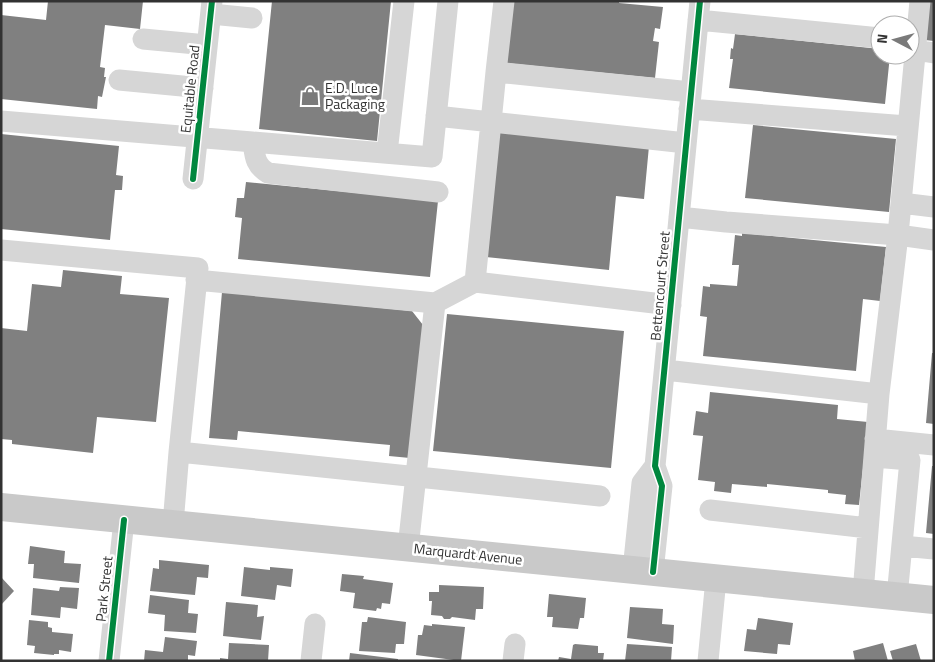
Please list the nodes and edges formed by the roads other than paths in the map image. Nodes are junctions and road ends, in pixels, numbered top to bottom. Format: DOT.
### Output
graph roads {
  1 [pos="404,1"];
  2 [pos="448,1"];
  3 [pos="504,1"];
  4 [pos="920,1"];
  5 [pos="211,8"];
  6 [pos="699,10"];
  7 [pos="920,15"];
  8 [pos="252,18"];
  9 [pos="870,36"];
  10 [pos="144,39"];
  11 [pos="207,45"];
  12 [pos="916,65"];
  13 [pos="496,72"];
  14 [pos="119,80"];
  15 [pos="203,88"];
  16 [pos="690,101"];
  17 [pos="436,116"];
  18 [pos="1,121"];
  19 [pos="491,122"];
  20 [pos="907,126"];
  21 [pos="198,137"];
  22 [pos="253,142"];
  23 [pos="686,143"];
  24 [pos="387,153"];
  25 [pos="193,179"];
  26 [pos="438,192"];
  27 [pos="901,204"];
  28 [pos="934,207"];
  29 [pos="679,217"];
  30 [pos="898,235"];
  31 [pos="934,240"];
  32 [pos="1,250"];
  33 [pos="196,280"];
  34 [pos="475,282"];
  35 [pos="435,303"];
  36 [pos="671,305"];
  37 [pos="665,370"];
  38 [pos="879,394"];
  39 [pos="934,445"];
  40 [pos="875,448"];
  41 [pos="179,452"];
  42 [pos="416,476"];
  43 [pos="600,496"];
  44 [pos="1,507"];
  45 [pos="710,510"];
  46 [pos="124,520"];
  47 [pos="173,524"];
  48 [pos="868,528"];
  49 [pos="902,546"];
  50 [pos="408,548"];
  51 [pos="934,548"];
  52 [pos="643,571"];
  53 [pos="716,579"];
  54 [pos="863,593"];
  55 [pos="897,597"];
  56 [pos="934,600"];
  57 [pos="315,624"];
  58 [pos="109,661"];
  59 [pos="311,661"];
  60 [pos="708,661"];
  1 -- 24 [label="street"];
  2 -- 17 [label="street"];
  3 -- 13 [label="street"];
  4 -- 7 [label="street"];
  5 -- 8 [label="street"];
  5 -- 11 [label="street, Equitable Road"];
  6 -- 9 [label="street"];
  6 -- 16 [label="street, Bettencourt Street"];
  10 -- 11 [label="street"];
  11 -- 15 [label="street, Equitable Road"];
  12 -- 20 [label="street"];
  13 -- 16 [label="street"];
  13 -- 19 [label="street"];
  14 -- 15 [label="street"];
  15 -- 21 [label="street, Equitable Road"];
  16 -- 20 [label="street"];
  16 -- 23 [label="street, Bettencourt Street"];
  17 -- 19 [label="street"];
  17 -- 24 [label="street"];
  18 -- 21 [label="street"];
  19 -- 23 [label="street"];
  19 -- 34 [label="street"];
  20 -- 27 [label="street"];
  21 -- 22 [label="street"];
  21 -- 25 [label="street, Equitable Road"];
  22 -- 24 [label="street"];
  22 -- 26 [label="street"];
  23 -- 29 [label="street, Bettencourt Street"];
  27 -- 28 [label="street"];
  27 -- 30 [label="street"];
  29 -- 30 [label="street"];
  29 -- 36 [label="street, Bettencourt Street"];
  30 -- 31 [label="street"];
  30 -- 38 [label="street"];
  32 -- 33 [label="street"];
  33 -- 35 [label="street"];
  33 -- 41 [label="street"];
  34 -- 35 [label="street"];
  34 -- 36 [label="street"];
  35 -- 42 [label="street"];
  36 -- 37 [label="street, Bettencourt Street"];
  37 -- 38 [label="street"];
  37 -- 52 [label="street, Bettencourt Street"];
  38 -- 40 [label="street"];
  39 -- 40 [label="street"];
  40 -- 48 [label="street"];
  40 -- 49 [label="street"];
  41 -- 42 [label="street"];
  41 -- 47 [label="street"];
  42 -- 43 [label="street"];
  42 -- 50 [label="street"];
  44 -- 46 [label="main road, Marquardt Avenue"];
  45 -- 48 [label="street"];
  46 -- 47 [label="main road, Marquardt Avenue"];
  46 -- 58 [label="street, Park Street"];
  47 -- 50 [label="main road, Marquardt Avenue"];
  48 -- 54 [label="street"];
  49 -- 51 [label="street"];
  49 -- 55 [label="street"];
  50 -- 52 [label="main road, Marquardt Avenue"];
  52 -- 53 [label="main road, Marquardt Avenue"];
  53 -- 54 [label="main road, Marquardt Avenue"];
  53 -- 60 [label="street"];
  54 -- 55 [label="main road, Marquardt Avenue"];
  55 -- 56 [label="main road, Marquardt Avenue"];
  57 -- 59 [label="street"];
}
